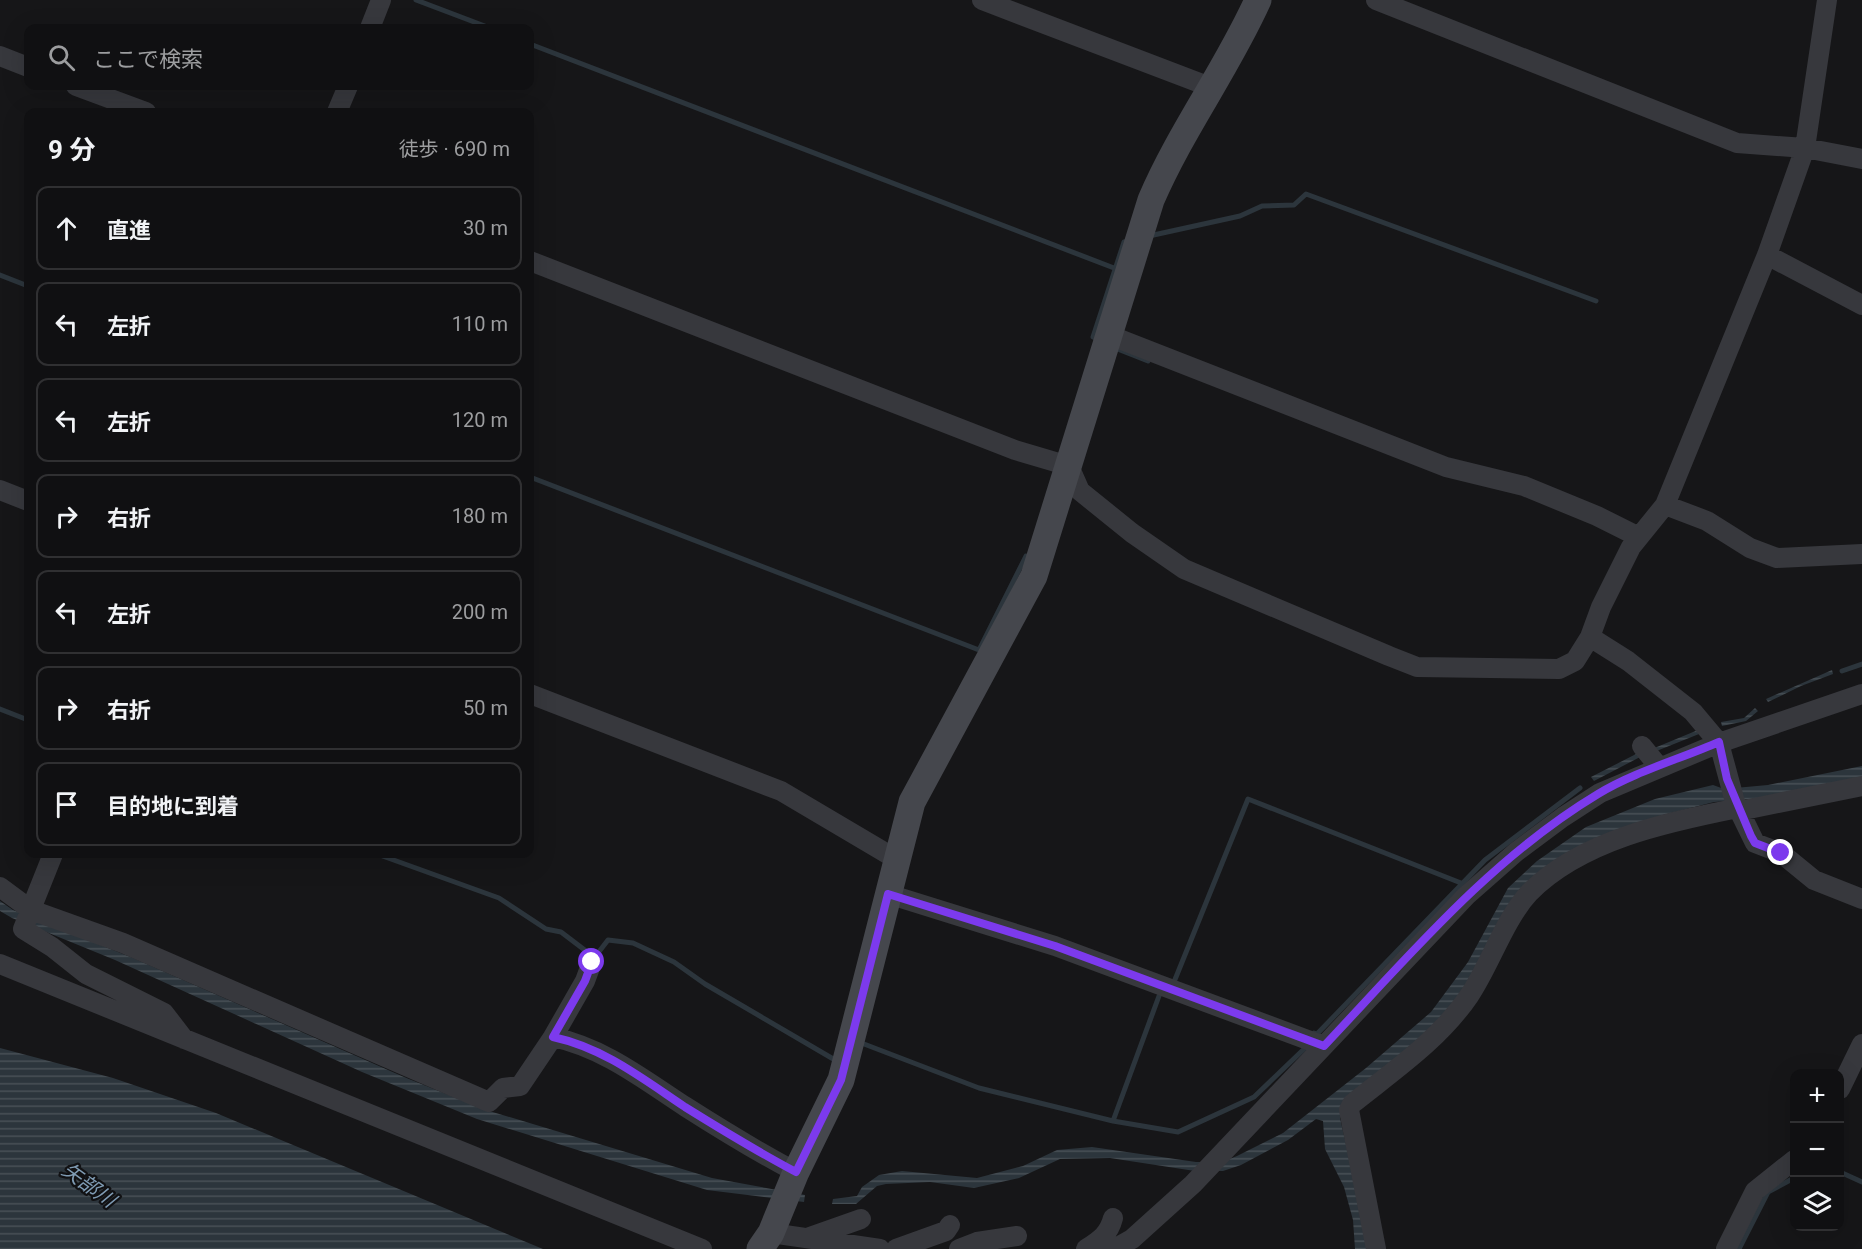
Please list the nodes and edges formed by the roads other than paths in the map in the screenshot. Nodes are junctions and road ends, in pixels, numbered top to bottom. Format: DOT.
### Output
graph roads {
  1 [pos="381,0"];
  2 [pos="1258,0"];
  3 [pos="1376,0"];
  4 [pos="1827,0"];
  5 [pos="989,1"];
  6 [pos="372,24"];
  7 [pos="0,56"];
  8 [pos="24,65"];
  9 [pos="1213,87"];
  10 [pos="87,90"];
  11 [pos="346,90"];
  12 [pos="135,108"];
  13 [pos="339,108"];
  14 [pos="1805,148"];
  15 [pos="1862,159"];
  16 [pos="1767,255"];
  17 [pos="534,263"];
  18 [pos="1862,304"];
  19 [pos="1110,335"];
  20 [pos="1070,466"];
  21 [pos="0,490"];
  22 [pos="24,499"];
  23 [pos="1665,505"];
  24 [pos="1639,537"];
  25 [pos="1862,554"];
  26 [pos="1590,637"];
  27 [pos="1862,694"];
  28 [pos="534,696"];
  29 [pos="1719,742"];
  30 [pos="1642,746"];
  31 [pos="1659,767"];
  32 [pos="1862,786"];
  33 [pos="1737,807"];
  34 [pos="51,858"];
  35 [pos="896,860"];
  36 [pos="0,887"];
  37 [pos="888,894"];
  38 [pos="1862,900"];
  39 [pos="31,910"];
  40 [pos="591,958"];
  41 [pos="0,964"];
  42 [pos="553,1037"];
  43 [pos="185,1040"];
  44 [pos="1862,1044"];
  45 [pos="1324,1046"];
  46 [pos="1844,1079"];
  47 [pos="1790,1163"];
  48 [pos="796,1172"];
  49 [pos="1113,1218"];
  50 [pos="861,1220"];
  51 [pos="950,1225"];
  52 [pos="1017,1236"];
  53 [pos="806,1238"];
  54 [pos="765,1241"];
  55 [pos="702,1249"];
  56 [pos="880,1249"];
  57 [pos="896,1249"];
  58 [pos="959,1249"];
  59 [pos="1086,1249"];
  60 [pos="1114,1249"];
  61 [pos="1376,1249"];
  62 [pos="1726,1249"];
  1 -- 6 [label="street"];
  2 -- 9 [label="street"];
  3 -- 14 [label="street"];
  4 -- 14 [label="street"];
  5 -- 9 [label="street"];
  7 -- 8 [label="street"];
  9 -- 19 [label="street"];
  10 -- 12 [label="street"];
  11 -- 13 [label="street"];
  14 -- 15 [label="street"];
  14 -- 16 [label="street"];
  16 -- 18 [label="street"];
  16 -- 23 [label="street"];
  17 -- 20 [label="street"];
  19 -- 20 [label="street"];
  19 -- 24 [label="street"];
  20 -- 26 [label="street"];
  20 -- 35 [label="street"];
  21 -- 22 [label="street"];
  23 -- 24 [label="street"];
  23 -- 25 [label="street"];
  24 -- 26 [label="street"];
  26 -- 29 [label="street"];
  27 -- 29 [label="street"];
  28 -- 35 [label="street"];
  29 -- 31 [label="street"];
  29 -- 33 [label="street"];
  30 -- 31 [label="street"];
  31 -- 45 [label="street"];
  32 -- 33 [label="street"];
  33 -- 38 [label="street"];
  33 -- 61 [label="street"];
  34 -- 39 [label="street"];
  35 -- 37 [label="street"];
  36 -- 39 [label="street"];
  37 -- 45 [label="street"];
  37 -- 48 [label="street"];
  39 -- 42 [label="street"];
  39 -- 43 [label="street"];
  40 -- 42 [label="street"];
  41 -- 43 [label="street"];
  42 -- 48 [label="street"];
  43 -- 55 [label="street"];
  44 -- 46 [label="street"];
  45 -- 60 [label="street"];
  47 -- 62 [label="street"];
  48 -- 54 [label="street"];
  49 -- 59 [label="street"];
  50 -- 53 [label="street"];
  51 -- 57 [label="street"];
  52 -- 58 [label="street"];
  53 -- 54 [label="street"];
  53 -- 56 [label="street"];
}
